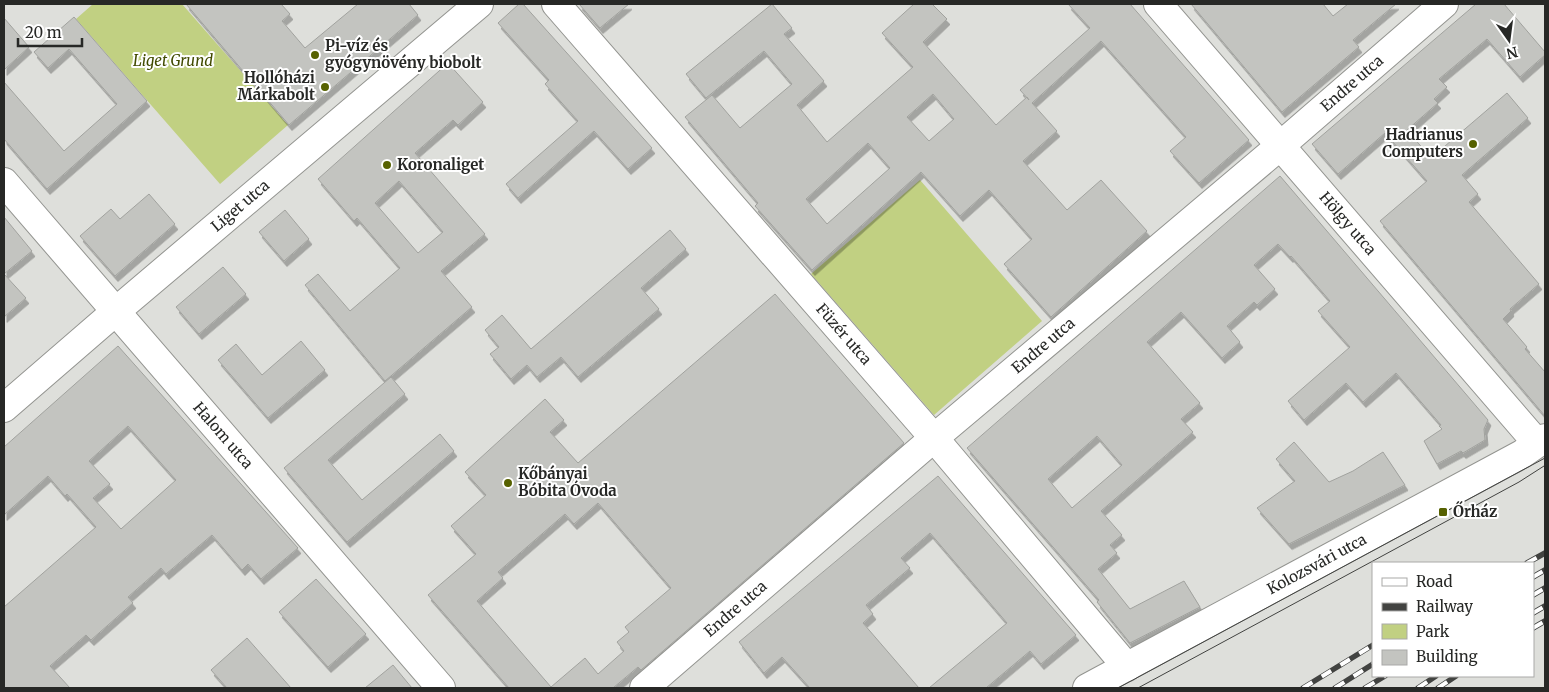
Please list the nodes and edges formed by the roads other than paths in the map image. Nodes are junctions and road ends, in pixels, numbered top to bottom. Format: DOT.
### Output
graph roads {
  1 [pos="479,4"];
  2 [pos="556,4"];
  3 [pos="1158,4"];
  4 [pos="1444,4"];
  5 [pos="1280,146"];
  6 [pos="4,182"];
  7 [pos="115,312"];
  8 [pos="4,408"];
  9 [pos="934,438"];
  10 [pos="1541,440"];
  11 [pos="1127,667"];
  12 [pos="441,688"];
  13 [pos="644,688"];
  14 [pos="1087,688"];
  1 -- 7 [label="street, Liget utca"];
  2 -- 9 [label="street, Füzér utca"];
  3 -- 5 [label="street, Hölgy utca"];
  4 -- 5 [label="street, Endre utca"];
  5 -- 9 [label="street, Endre utca"];
  5 -- 10 [label="street, Hölgy utca"];
  6 -- 7 [label="street, Halom utca"];
  7 -- 8 [label="street, Liget utca"];
  7 -- 12 [label="street, Halom utca"];
  9 -- 11 [label="street, Füzér utca"];
  9 -- 13 [label="street, Endre utca"];
  10 -- 11 [label="street, Kolozsvári utca"];
  11 -- 14 [label="street, Kolozsvári utca"];
}
